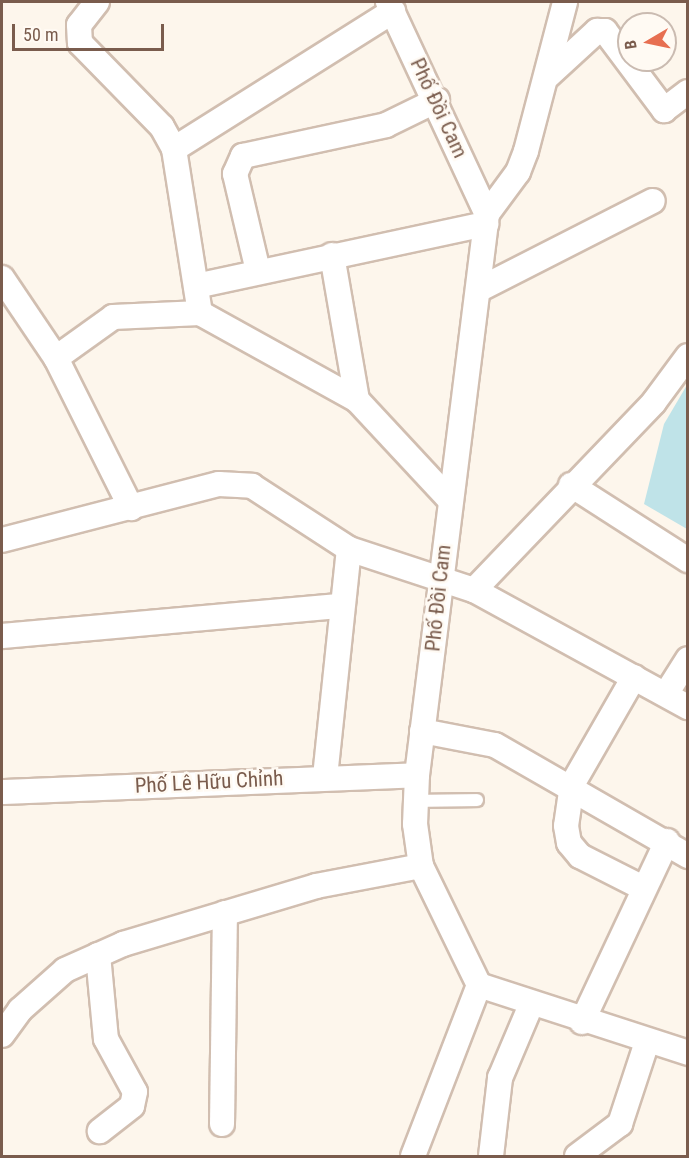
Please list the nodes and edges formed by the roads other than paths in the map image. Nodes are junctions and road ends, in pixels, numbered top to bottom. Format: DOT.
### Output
graph roads {
  1 [pos="97,2"];
  2 [pos="565,2"];
  3 [pos="390,6"];
  4 [pos="548,76"];
  5 [pos="687,92"];
  6 [pos="437,100"];
  7 [pos="174,149"];
  8 [pos="653,201"];
  9 [pos="486,219"];
  10 [pos="332,255"];
  11 [pos="258,271"];
  12 [pos="2,278"];
  13 [pos="196,286"];
  14 [pos="478,290"];
  15 [pos="200,313"];
  16 [pos="687,356"];
  17 [pos="56,358"];
  18 [pos="357,400"];
  19 [pos="571,485"];
  20 [pos="449,499"];
  21 [pos="130,508"];
  22 [pos="2,540"];
  23 [pos="349,549"];
  24 [pos="687,560"];
  25 [pos="441,578"];
  26 [pos="474,590"];
  27 [pos="341,606"];
  28 [pos="2,636"];
  29 [pos="687,660"];
  30 [pos="634,677"];
  31 [pos="666,694"];
  32 [pos="687,707"];
  33 [pos="422,731"];
  34 [pos="417,775"];
  35 [pos="325,777"];
  36 [pos="572,785"];
  37 [pos="2,792"];
  38 [pos="477,800"];
  39 [pos="416,801"];
  40 [pos="667,841"];
  41 [pos="687,856"];
  42 [pos="421,866"];
  43 [pos="641,887"];
  44 [pos="225,913"];
  45 [pos="98,955"];
  46 [pos="479,985"];
  47 [pos="531,1005"];
  48 [pos="582,1022"];
  49 [pos="2,1035"];
  50 [pos="648,1042"];
  51 [pos="687,1053"];
  52 [pos="222,1124"];
  53 [pos="100,1131"];
  54 [pos="413,1156"];
  55 [pos="491,1156"];
  56 [pos="577,1156"];
  1 -- 7 [label="street"];
  2 -- 4 [label="street"];
  3 -- 6 [label="street, Phố Đồi Cam"];
  3 -- 7 [label="street"];
  4 -- 5 [label="street"];
  4 -- 9 [label="street"];
  6 -- 9 [label="street, Phố Đồi Cam"];
  6 -- 11 [label="street"];
  7 -- 13 [label="street"];
  8 -- 14 [label="street"];
  9 -- 10 [label="street"];
  9 -- 14 [label="street, Phố Đồi Cam"];
  10 -- 11 [label="street"];
  10 -- 18 [label="street"];
  11 -- 13 [label="street"];
  12 -- 17 [label="street"];
  13 -- 15 [label="street"];
  14 -- 20 [label="street, Phố Đồi Cam"];
  15 -- 17 [label="street"];
  15 -- 18 [label="street"];
  16 -- 19 [label="street"];
  17 -- 21 [label="street"];
  18 -- 20 [label="street"];
  19 -- 24 [label="street"];
  19 -- 26 [label="street"];
  20 -- 25 [label="street, Phố Đồi Cam"];
  21 -- 22 [label="street"];
  21 -- 23 [label="street"];
  23 -- 25 [label="street"];
  23 -- 27 [label="street"];
  25 -- 26 [label="street"];
  25 -- 33 [label="street, Phố Đồi Cam"];
  26 -- 30 [label="street"];
  27 -- 28 [label="street"];
  27 -- 35 [label="street"];
  29 -- 31 [label="street"];
  30 -- 31 [label="street"];
  30 -- 36 [label="street"];
  31 -- 32 [label="street"];
  33 -- 34 [label="street, Phố Đồi Cam"];
  33 -- 36 [label="street"];
  34 -- 35 [label="street, Phố Lê Hữu Chỉnh"];
  34 -- 39 [label="street, Phố Đồi Cam"];
  35 -- 37 [label="street, Phố Lê Hữu Chỉnh"];
  36 -- 40 [label="street"];
  36 -- 43 [label="street"];
  38 -- 39 [label="lane"];
  39 -- 42 [label="street, Phố Đồi Cam"];
  40 -- 41 [label="street"];
  40 -- 43 [label="street"];
  42 -- 44 [label="street"];
  42 -- 46 [label="street, Phố Đồi Cam"];
  43 -- 48 [label="street"];
  44 -- 45 [label="street"];
  44 -- 52 [label="street"];
  45 -- 49 [label="street"];
  45 -- 53 [label="street"];
  46 -- 47 [label="street"];
  46 -- 54 [label="street"];
  47 -- 48 [label="street"];
  47 -- 55 [label="street"];
  48 -- 50 [label="street"];
  50 -- 51 [label="street"];
  50 -- 56 [label="street"];
}
